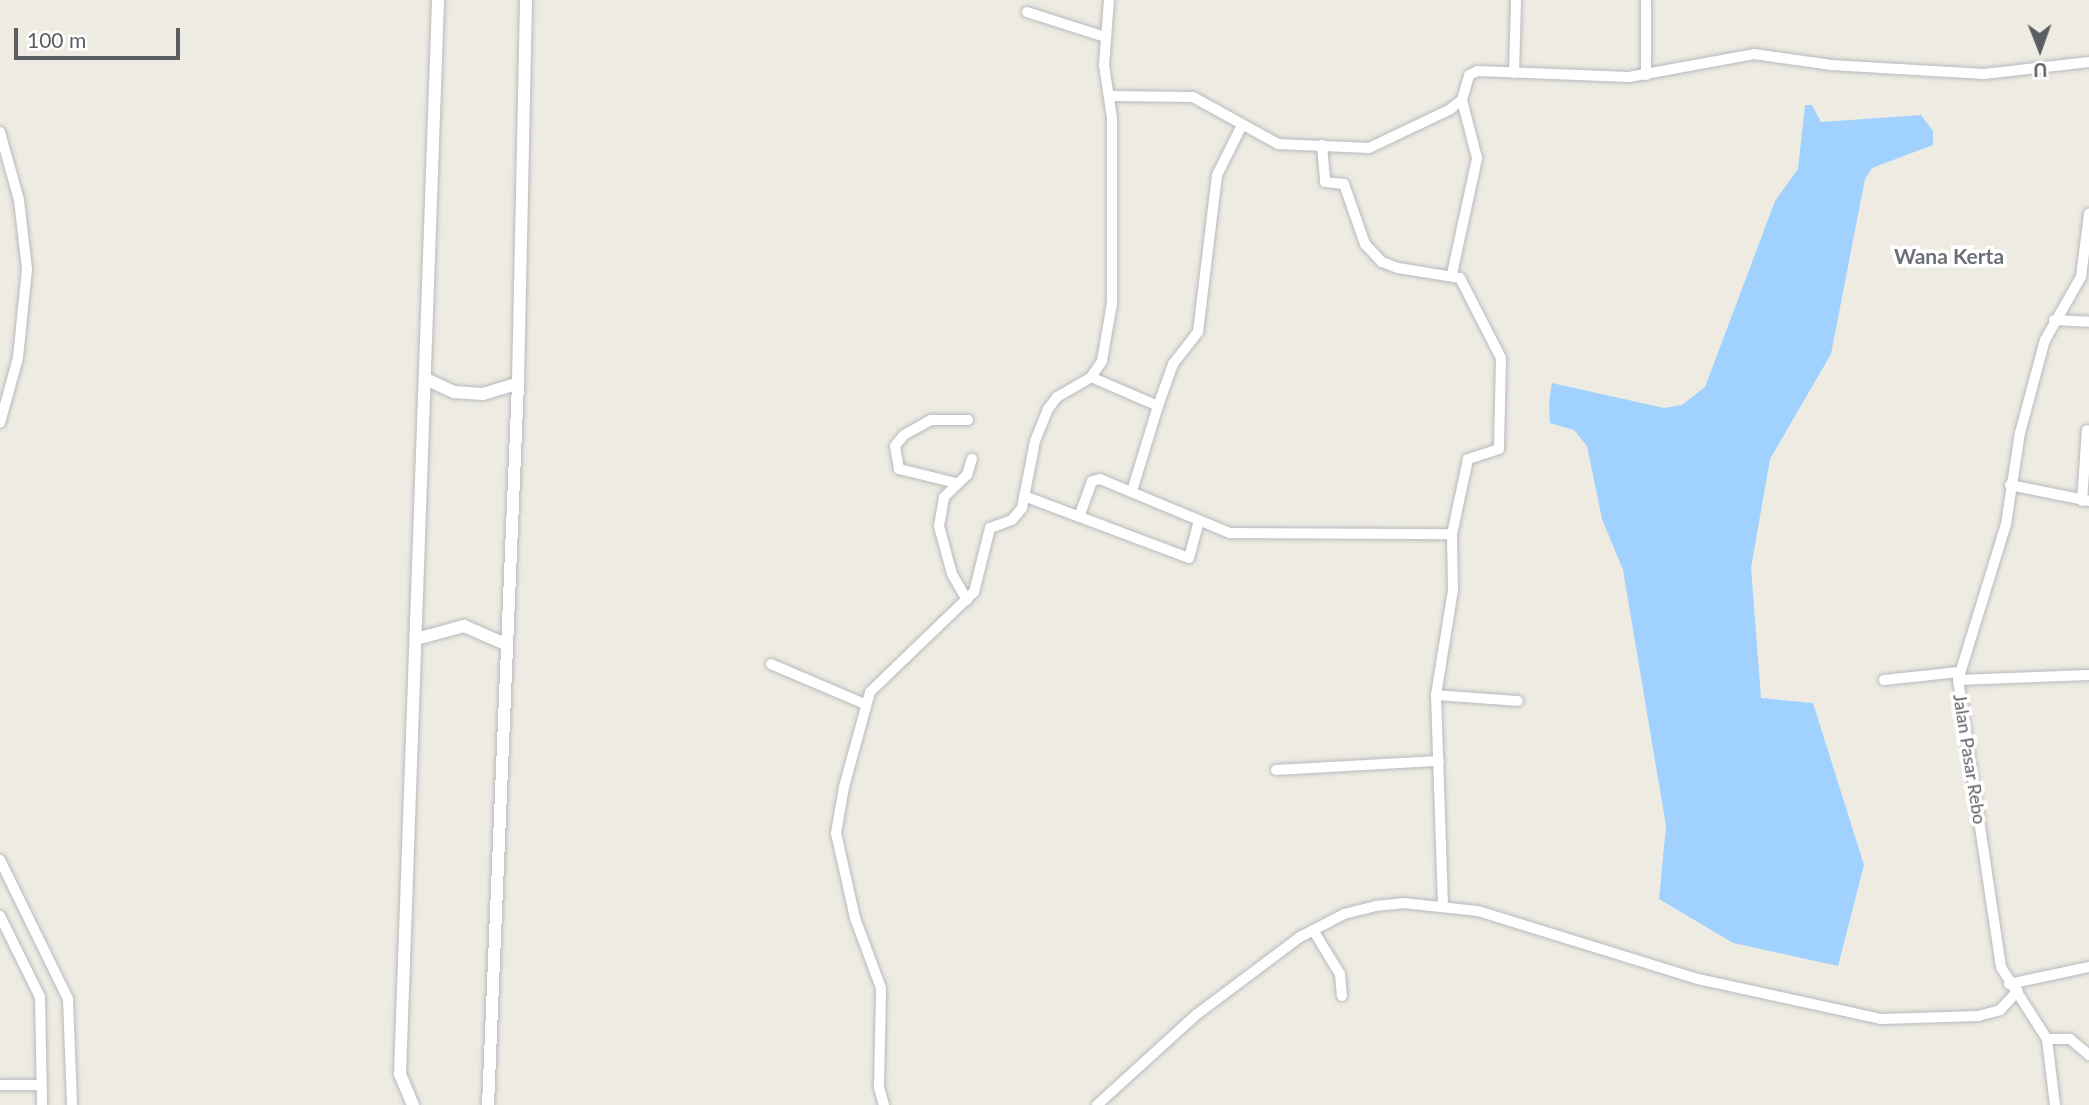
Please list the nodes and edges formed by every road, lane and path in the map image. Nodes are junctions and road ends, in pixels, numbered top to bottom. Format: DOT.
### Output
graph roads {
  1 [pos="438,0"];
  2 [pos="526,0"];
  3 [pos="1109,0"];
  4 [pos="1516,0"];
  5 [pos="1646,0"];
  6 [pos="1027,12"];
  7 [pos="1105,37"];
  8 [pos="2089,62"];
  9 [pos="1514,73"];
  10 [pos="1646,75"];
  11 [pos="1109,96"];
  12 [pos="1462,100"];
  13 [pos="1241,127"];
  14 [pos="0,132"];
  15 [pos="1322,145"];
  16 [pos="2089,214"];
  17 [pos="1452,274"];
  18 [pos="2053,320"];
  19 [pos="2089,322"];
  20 [pos="1091,377"];
  21 [pos="428,380"];
  22 [pos="518,383"];
  23 [pos="1158,406"];
  24 [pos="968,420"];
  25 [pos="0,423"];
  26 [pos="2087,430"];
  27 [pos="972,459"];
  28 [pos="956,483"];
  29 [pos="2010,485"];
  30 [pos="1132,491"];
  31 [pos="1024,496"];
  32 [pos="2085,501"];
  33 [pos="1079,517"];
  34 [pos="1198,524"];
  35 [pos="1452,534"];
  36 [pos="967,600"];
  37 [pos="420,638"];
  38 [pos="505,643"];
  39 [pos="771,664"];
  40 [pos="2089,675"];
  41 [pos="1958,676"];
  42 [pos="1884,680"];
  43 [pos="1436,695"];
  44 [pos="1518,701"];
  45 [pos="864,704"];
  46 [pos="1439,761"];
  47 [pos="1276,770"];
  48 [pos="0,860"];
  49 [pos="1443,906"];
  50 [pos="0,916"];
  51 [pos="1314,930"];
  52 [pos="2089,967"];
  53 [pos="2009,984"];
  54 [pos="2018,991"];
  55 [pos="1342,996"];
  56 [pos="2047,1039"];
  57 [pos="2089,1055"];
  58 [pos="0,1084"];
  59 [pos="41,1085"];
  60 [pos="42,1105"];
  61 [pos="72,1105"];
  62 [pos="413,1105"];
  63 [pos="488,1105"];
  64 [pos="884,1105"];
  65 [pos="1097,1105"];
  66 [pos="2055,1105"];
  1 -- 21 [label="street"];
  2 -- 22 [label="street"];
  3 -- 7 [label="street"];
  4 -- 9 [label="street"];
  5 -- 10 [label="street"];
  6 -- 7 [label="street"];
  7 -- 11 [label="street"];
  8 -- 10 [label="street"];
  9 -- 10 [label="street"];
  9 -- 12 [label="street"];
  11 -- 13 [label="street"];
  11 -- 20 [label="street"];
  12 -- 15 [label="street"];
  12 -- 17 [label="street"];
  13 -- 15 [label="street"];
  13 -- 23 [label="street"];
  14 -- 25 [label="street"];
  15 -- 17 [label="street"];
  16 -- 18 [label="street, Jalan Pasar Rebo"];
  17 -- 35 [label="street"];
  18 -- 19 [label="street"];
  18 -- 29 [label="street, Jalan Pasar Rebo"];
  20 -- 23 [label="street"];
  20 -- 31 [label="street"];
  21 -- 22 [label="street"];
  21 -- 37 [label="street"];
  22 -- 38 [label="street"];
  23 -- 30 [label="street"];
  24 -- 28 [label="street"];
  26 -- 32 [label="street"];
  27 -- 28 [label="street"];
  28 -- 36 [label="street"];
  29 -- 32 [label="street"];
  29 -- 41 [label="street, Jalan Pasar Rebo"];
  30 -- 33 [label="street"];
  30 -- 34 [label="street"];
  31 -- 33 [label="street"];
  31 -- 36 [label="street"];
  33 -- 34 [label="street"];
  34 -- 35 [label="street"];
  35 -- 43 [label="street"];
  36 -- 45 [label="street"];
  37 -- 38 [label="street"];
  37 -- 62 [label="street"];
  38 -- 63 [label="street"];
  39 -- 45 [label="street"];
  40 -- 41 [label="street"];
  41 -- 42 [label="street"];
  41 -- 53 [label="street, Jalan Pasar Rebo"];
  43 -- 44 [label="street"];
  43 -- 46 [label="street"];
  45 -- 64 [label="street"];
  46 -- 47 [label="street"];
  46 -- 49 [label="street"];
  48 -- 61 [label="street"];
  49 -- 51 [label="street"];
  49 -- 54 [label="street"];
  50 -- 59 [label="street"];
  51 -- 55 [label="street"];
  51 -- 65 [label="street"];
  52 -- 53 [label="street"];
  53 -- 54 [label="street"];
  54 -- 56 [label="street"];
  56 -- 57 [label="street"];
  56 -- 66 [label="street"];
  58 -- 59 [label="street"];
  59 -- 60 [label="street"];
}
